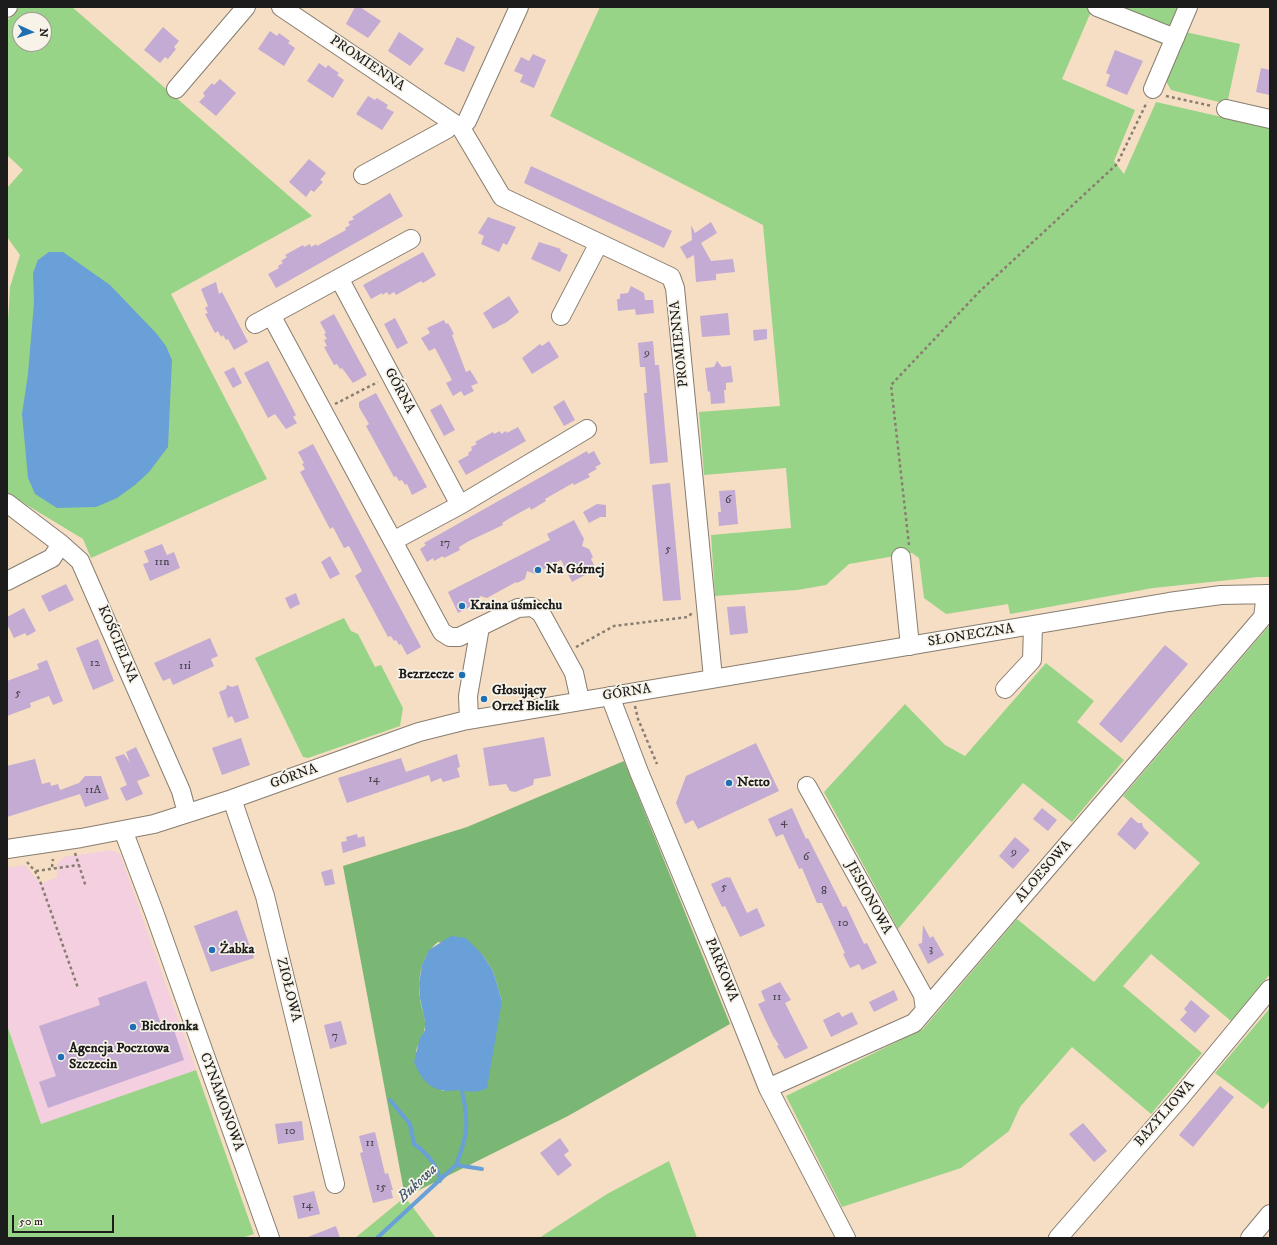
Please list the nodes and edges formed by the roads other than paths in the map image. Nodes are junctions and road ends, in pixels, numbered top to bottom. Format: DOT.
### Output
graph roads {
  1 [pos="246,7"];
  2 [pos="281,7"];
  3 [pos="519,7"];
  4 [pos="1097,7"];
  5 [pos="1188,7"];
  6 [pos="1175,38"];
  7 [pos="176,89"];
  8 [pos="1153,89"];
  9 [pos="1226,109"];
  10 [pos="1270,119"];
  11 [pos="457,125"];
  12 [pos="363,175"];
  13 [pos="411,239"];
  14 [pos="600,243"];
  15 [pos="339,278"];
  16 [pos="276,313"];
  17 [pos="561,316"];
  18 [pos="255,324"];
  19 [pos="587,429"];
  20 [pos="7,504"];
  21 [pos="460,505"];
  22 [pos="393,541"];
  23 [pos="61,544"];
  24 [pos="905,553"];
  25 [pos="7,581"];
  26 [pos="1268,594"];
  27 [pos="1033,626"];
  28 [pos="480,627"];
  29 [pos="910,646"];
  30 [pos="713,678"];
  31 [pos="674,685"];
  32 [pos="1006,689"];
  33 [pos="610,696"];
  34 [pos="580,700"];
  35 [pos="469,720"];
  36 [pos="807,786"];
  37 [pos="232,799"];
  38 [pos="187,814"];
  39 [pos="123,830"];
  40 [pos="7,849"];
  41 [pos="1270,989"];
  42 [pos="925,1010"];
  43 [pos="768,1088"];
  44 [pos="335,1184"];
  45 [pos="1270,1214"];
  46 [pos="270,1238"];
  47 [pos="846,1238"];
  48 [pos="1058,1238"];
  49 [pos="1250,1238"];
  1 -- 7 [label="street"];
  2 -- 11 [label="street, PROMIENNA"];
  3 -- 11 [label="street"];
  4 -- 6 [label="street"];
  5 -- 6 [label="street"];
  6 -- 8 [label="street"];
  9 -- 10 [label="street"];
  11 -- 12 [label="street"];
  11 -- 14 [label="street, PROMIENNA"];
  13 -- 15 [label="street"];
  14 -- 17 [label="street"];
  14 -- 30 [label="street, PROMIENNA"];
  15 -- 16 [label="street"];
  15 -- 21 [label="street, GÓRNA"];
  16 -- 18 [label="street"];
  16 -- 22 [label="street"];
  19 -- 21 [label="street"];
  20 -- 23 [label="street, KOŚCIELNA"];
  21 -- 22 [label="street"];
  22 -- 28 [label="street"];
  23 -- 25 [label="street"];
  23 -- 38 [label="street, KOŚCIELNA"];
  24 -- 29 [label="street"];
  26 -- 27 [label="street, SŁONECZNA"];
  26 -- 42 [label="street, ALOESOWA"];
  27 -- 29 [label="street, SŁONECZNA"];
  27 -- 32 [label="street"];
  28 -- 34 [label="street"];
  28 -- 35 [label="street"];
  29 -- 30 [label="street, SŁONECZNA"];
  30 -- 31 [label="street, SŁONECZNA"];
  31 -- 33 [label="street, GÓRNA"];
  33 -- 34 [label="street, GÓRNA"];
  33 -- 43 [label="street, PARKOWA"];
  34 -- 35 [label="street, GÓRNA"];
  35 -- 37 [label="street, GÓRNA"];
  36 -- 42 [label="street, JESIONOWA"];
  37 -- 38 [label="street, GÓRNA"];
  37 -- 44 [label="street, ZIOŁOWA"];
  38 -- 39 [label="street, GÓRNA"];
  39 -- 40 [label="street, GÓRNA"];
  39 -- 46 [label="street, CYNAMONOWA"];
  41 -- 48 [label="street, BAZYLIOWA"];
  42 -- 43 [label="street, ALOESOWA"];
  43 -- 47 [label="street, PARKOWA"];
  45 -- 49 [label="street"];
}
